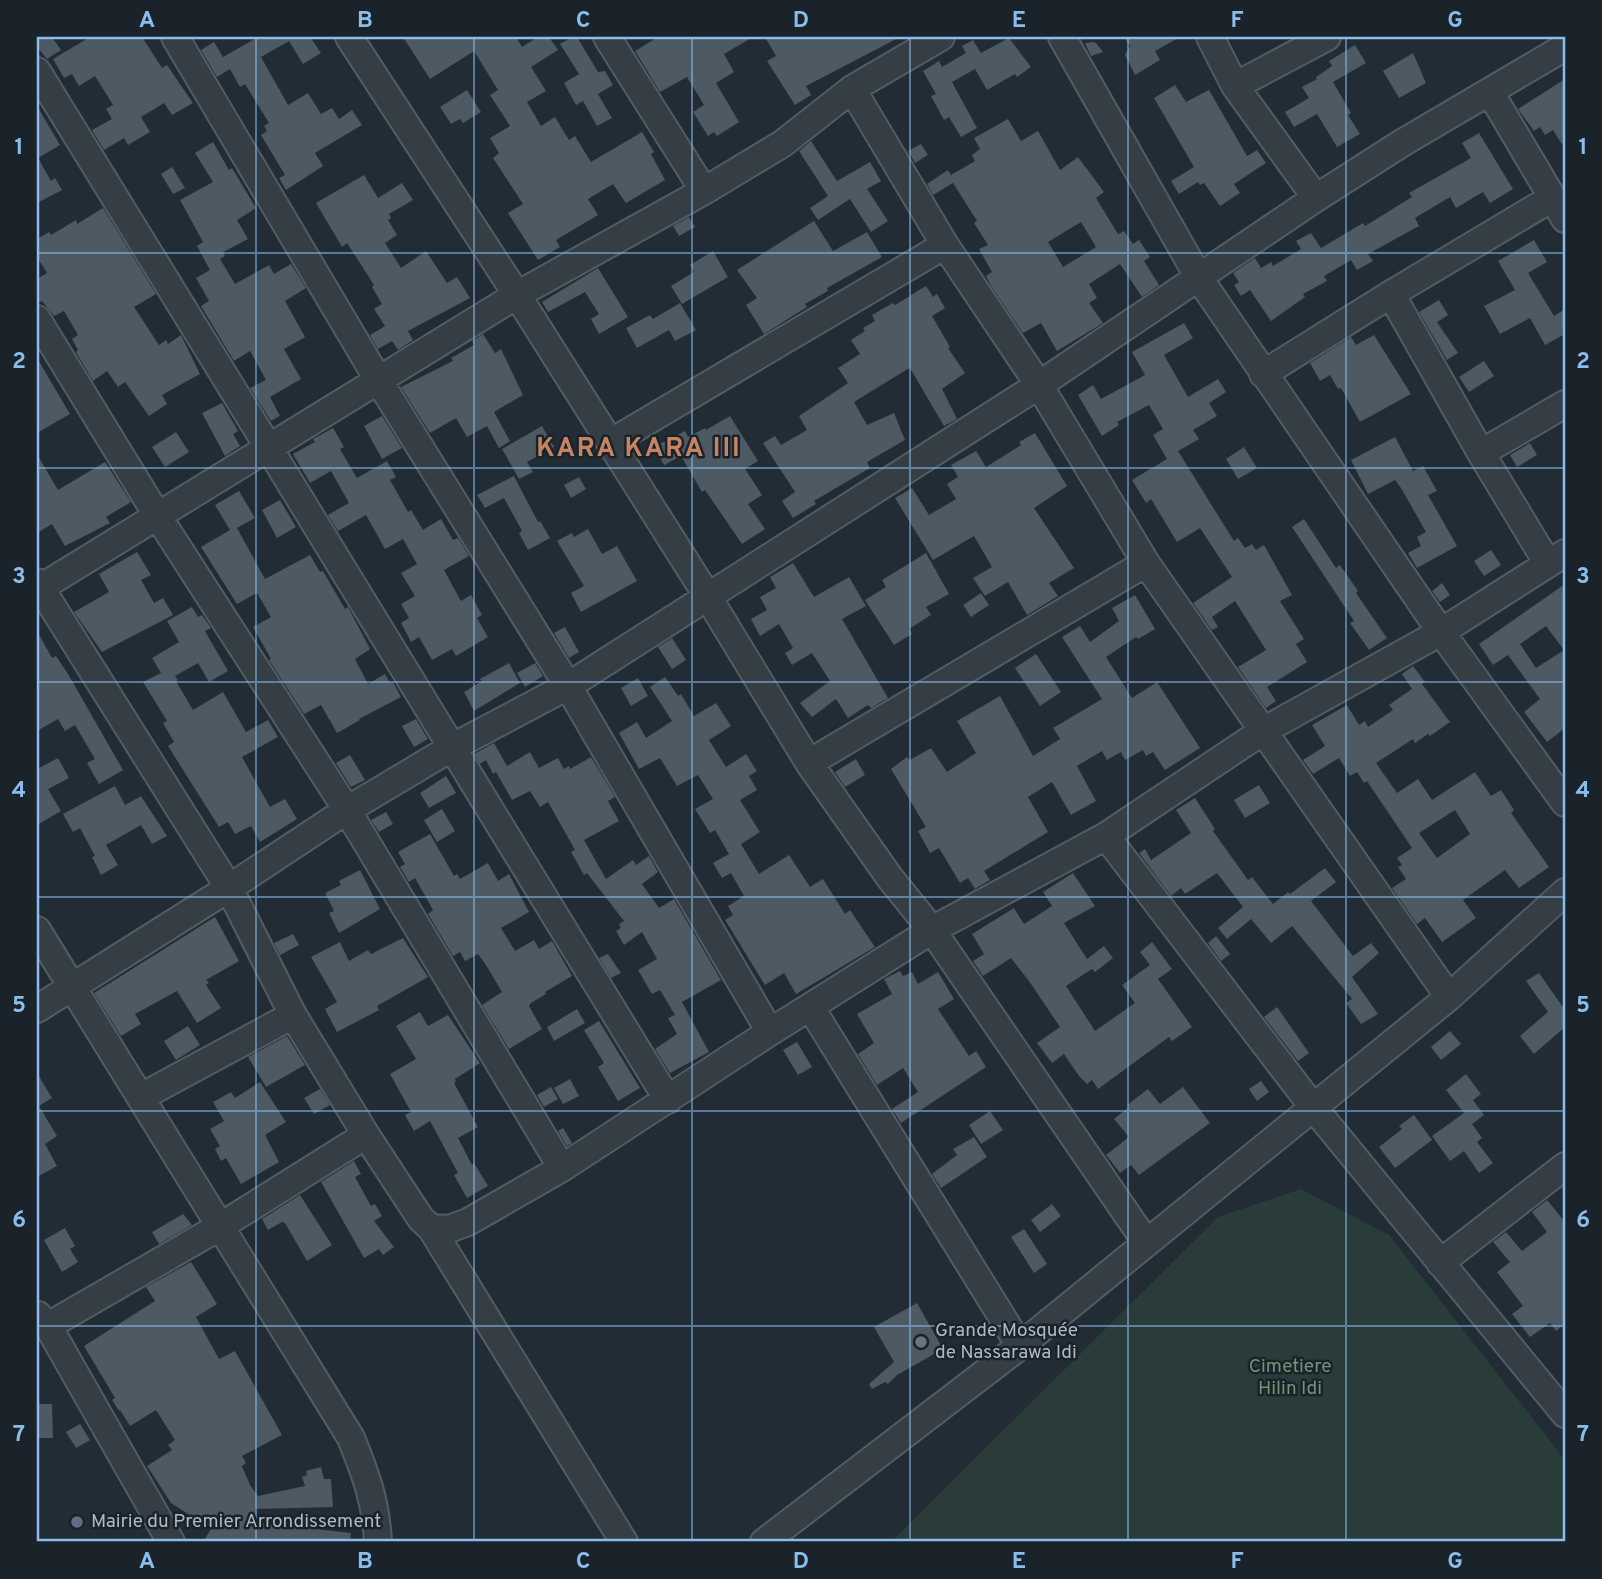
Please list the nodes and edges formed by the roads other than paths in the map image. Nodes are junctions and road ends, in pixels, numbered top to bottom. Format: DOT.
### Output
graph roads {
  1 [pos="175,37"];
  2 [pos="351,37"];
  3 [pos="607,37"];
  4 [pos="941,37"];
  5 [pos="1062,37"];
  6 [pos="1210,37"];
  7 [pos="1327,37"];
  8 [pos="1565,47"];
  9 [pos="37,71"];
  10 [pos="1235,86"];
  11 [pos="852,89"];
  12 [pos="1490,92"];
  13 [pos="704,191"];
  14 [pos="1316,198"];
  15 [pos="1559,209"];
  16 [pos="945,245"];
  17 [pos="1199,278"];
  18 [pos="1391,294"];
  19 [pos="517,295"];
  20 [pos="37,319"];
  21 [pos="1263,374"];
  22 [pos="379,380"];
  23 [pos="1039,386"];
  24 [pos="1565,404"];
  25 [pos="610,443"];
  26 [pos="270,446"];
  27 [pos="1481,453"];
  28 [pos="157,515"];
  29 [pos="1557,559"];
  30 [pos="1146,563"];
  31 [pos="38,587"];
  32 [pos="708,597"];
  33 [pos="1441,632"];
  34 [pos="568,686"];
  35 [pos="1263,731"];
  36 [pos="450,748"];
  37 [pos="809,763"];
  38 [pos="1565,803"];
  39 [pos="347,810"];
  40 [pos="1105,836"];
  41 [pos="229,888"];
  42 [pos="1565,892"];
  43 [pos="37,930"];
  44 [pos="932,930"];
  45 [pos="73,987"];
  46 [pos="1449,997"];
  47 [pos="811,1008"];
  48 [pos="37,1009"];
  49 [pos="293,1015"];
  50 [pos="770,1032"];
  51 [pos="141,1097"];
  52 [pos="668,1100"];
  53 [pos="1313,1107"];
  54 [pos="366,1135"];
  55 [pos="1565,1166"];
  56 [pos="562,1168"];
  57 [pos="221,1226"];
  58 [pos="431,1228"];
  59 [pos="1146,1242"];
  60 [pos="1440,1262"];
  61 [pos="43,1320"];
  62 [pos="1020,1346"];
  63 [pos="1565,1415"];
  64 [pos="171,1542"];
  65 [pos="378,1542"];
  66 [pos="624,1542"];
  67 [pos="764,1542"];
  1 -- 22 [label="street"];
  2 -- 19 [label="street"];
  3 -- 13 [label="street"];
  4 -- 11 [label="street"];
  5 -- 17 [label="street"];
  6 -- 10 [label="street"];
  7 -- 10 [label="street"];
  8 -- 12 [label="street"];
  9 -- 26 [label="street"];
  10 -- 14 [label="street"];
  11 -- 13 [label="street"];
  11 -- 16 [label="street"];
  12 -- 14 [label="street"];
  12 -- 15 [label="street"];
  13 -- 19 [label="street"];
  14 -- 17 [label="street"];
  15 -- 18 [label="street"];
  16 -- 23 [label="street"];
  16 -- 25 [label="street"];
  17 -- 21 [label="street"];
  17 -- 23 [label="street"];
  18 -- 21 [label="street"];
  18 -- 27 [label="street"];
  19 -- 22 [label="street"];
  19 -- 25 [label="street"];
  20 -- 28 [label="street"];
  21 -- 33 [label="street"];
  22 -- 26 [label="street"];
  22 -- 34 [label="street"];
  23 -- 30 [label="street"];
  23 -- 32 [label="street"];
  24 -- 27 [label="street"];
  25 -- 32 [label="street"];
  26 -- 28 [label="street"];
  26 -- 36 [label="street"];
  27 -- 29 [label="street"];
  28 -- 31 [label="street"];
  28 -- 39 [label="street"];
  29 -- 33 [label="street"];
  30 -- 35 [label="street"];
  30 -- 37 [label="street"];
  31 -- 41 [label="street"];
  32 -- 34 [label="street"];
  32 -- 37 [label="street"];
  33 -- 35 [label="street"];
  33 -- 38 [label="street"];
  34 -- 36 [label="street"];
  34 -- 50 [label="street"];
  35 -- 40 [label="street"];
  35 -- 46 [label="street"];
  36 -- 39 [label="street"];
  36 -- 52 [label="street"];
  37 -- 44 [label="street"];
  39 -- 41 [label="street"];
  39 -- 56 [label="street"];
  40 -- 44 [label="street"];
  40 -- 53 [label="street"];
  41 -- 45 [label="street"];
  41 -- 49 [label="street"];
  42 -- 46 [label="street"];
  43 -- 45 [label="street"];
  44 -- 47 [label="street"];
  44 -- 59 [label="street"];
  45 -- 48 [label="street"];
  45 -- 51 [label="street"];
  46 -- 53 [label="street"];
  47 -- 50 [label="street"];
  47 -- 62 [label="street"];
  49 -- 51 [label="street"];
  49 -- 54 [label="street"];
  50 -- 52 [label="street"];
  51 -- 57 [label="street"];
  52 -- 56 [label="street"];
  53 -- 59 [label="street"];
  53 -- 60 [label="street"];
  54 -- 57 [label="street"];
  54 -- 58 [label="street"];
  55 -- 60 [label="street"];
  56 -- 58 [label="street"];
  57 -- 61 [label="street"];
  57 -- 65 [label="street"];
  58 -- 66 [label="street"];
  59 -- 62 [label="street"];
  60 -- 63 [label="street"];
  61 -- 64 [label="street"];
  62 -- 67 [label="street"];
}
